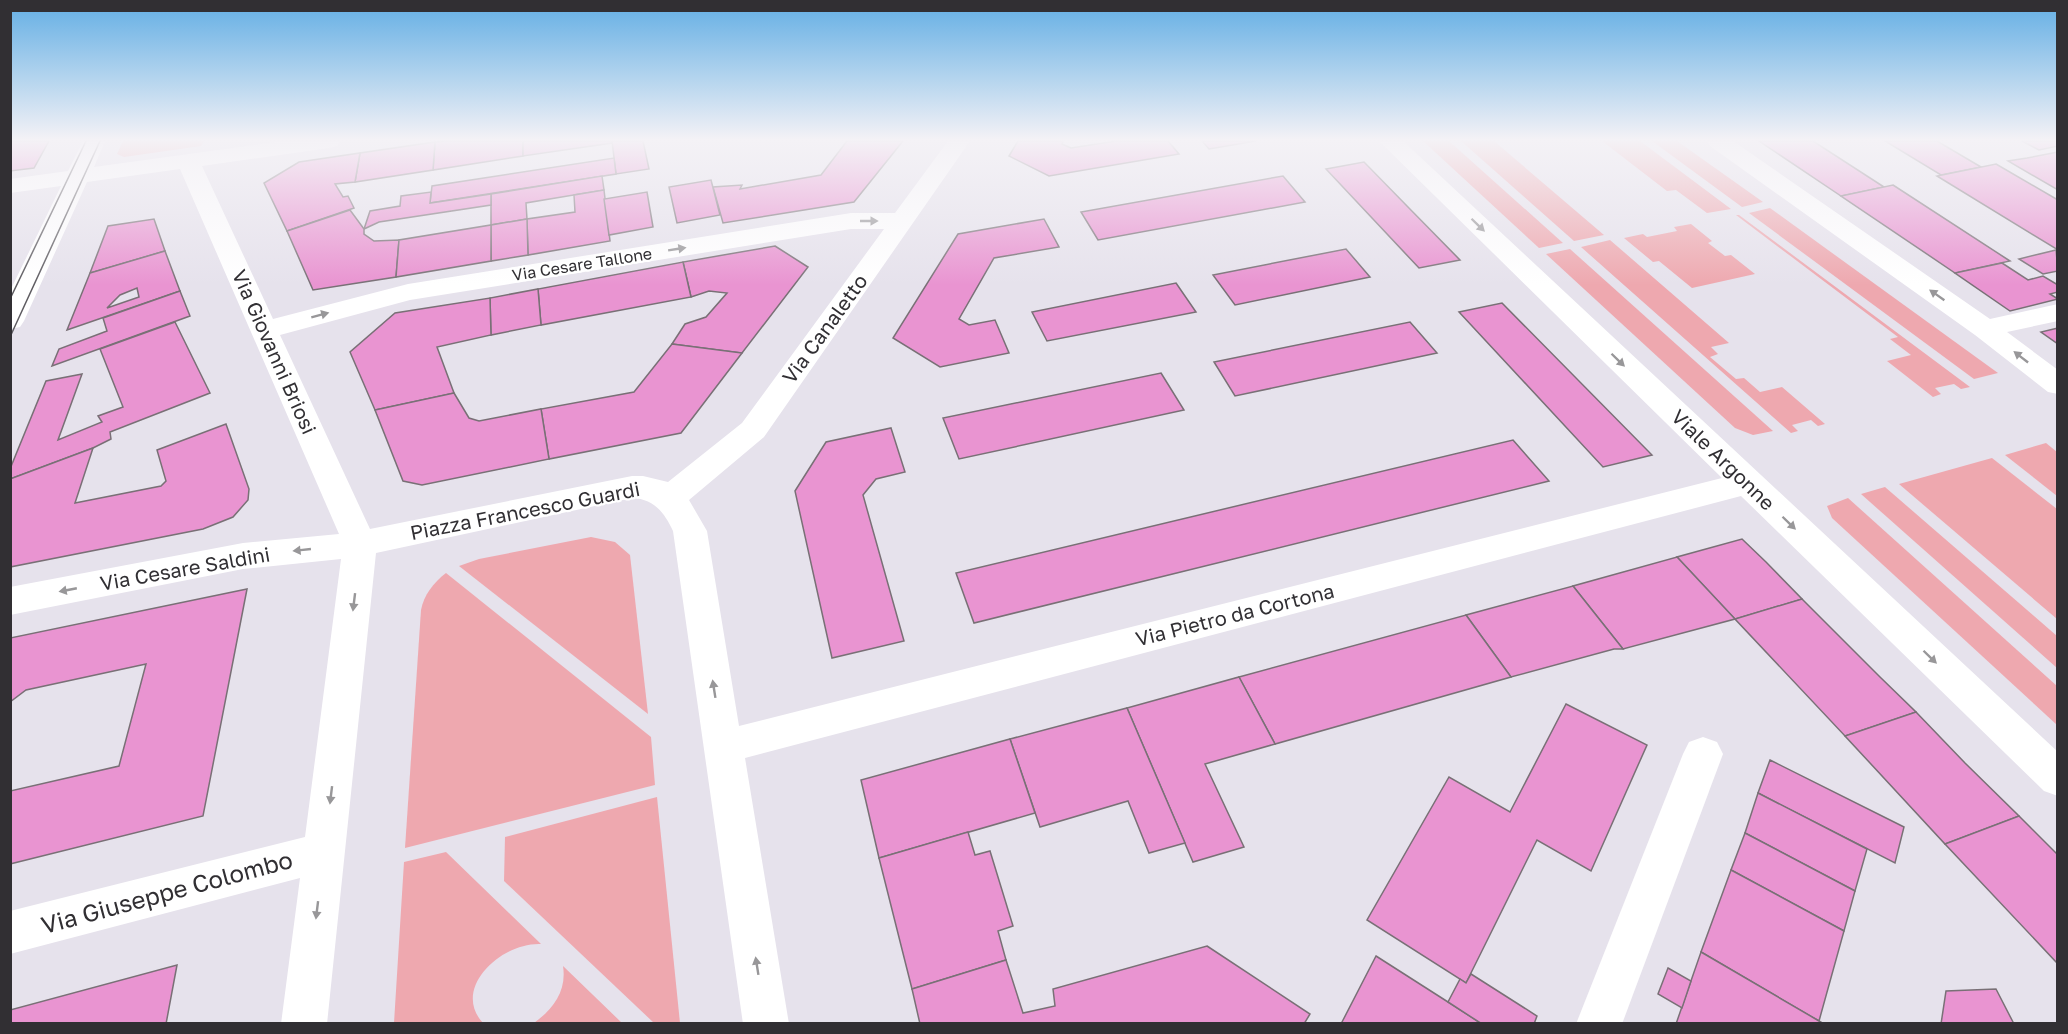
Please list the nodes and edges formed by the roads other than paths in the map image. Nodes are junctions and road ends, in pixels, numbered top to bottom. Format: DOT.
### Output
graph roads {
  1 [pos="71,189"];
  2 [pos="201,189"];
  3 [pos="925,189"];
  4 [pos="1440,189"];
  5 [pos="1787,189"];
  6 [pos="903,221"];
  7 [pos="2058,312"];
  8 [pos="10,321"];
  9 [pos="1985,329"];
  10 [pos="264,330"];
  11 [pos="2058,385"];
  12 [pos="1746,483"];
  13 [pos="670,498"];
  14 [pos="360,544"];
  15 [pos="10,601"];
  16 [pos="723,747"];
  17 [pos="1704,754"];
  18 [pos="2058,778"];
  19 [pos="324,852"];
  20 [pos="10,933"];
  21 [pos="304,1023"];
  22 [pos="766,1023"];
  23 [pos="1599,1023"];
  1 -- 8 [label="street"];
  2 -- 10 [label="street, Via Giovanni Briosi"];
  3 -- 6 [label="street, Via Canaletto"];
  4 -- 12 [label="street, Viale Argonne, one-way"];
  9 -- 5 [label="street, one-way"];
  10 -- 6 [label="street, Via Cesare Tallone, one-way"];
  6 -- 13 [label="street, Via Canaletto"];
  7 -- 9 [label="street"];
  11 -- 9 [label="street, one-way"];
  10 -- 14 [label="street, Via Giovanni Briosi"];
  12 -- 16 [label="street, Via Pietro da Cortona"];
  12 -- 18 [label="street, Viale Argonne, one-way"];
  13 -- 14 [label="street, Piazza Francesco Guardi"];
  16 -- 13 [label="street, Piazza Francesco Guardi, one-way"];
  14 -- 15 [label="street, Via Cesare Saldini, one-way"];
  14 -- 19 [label="street, one-way"];
  22 -- 16 [label="street, Piazza Francesco Guardi, one-way"];
  17 -- 23 [label="street"];
  19 -- 20 [label="street, Via Giuseppe Colombo"];
  19 -- 21 [label="street, one-way"];
}
